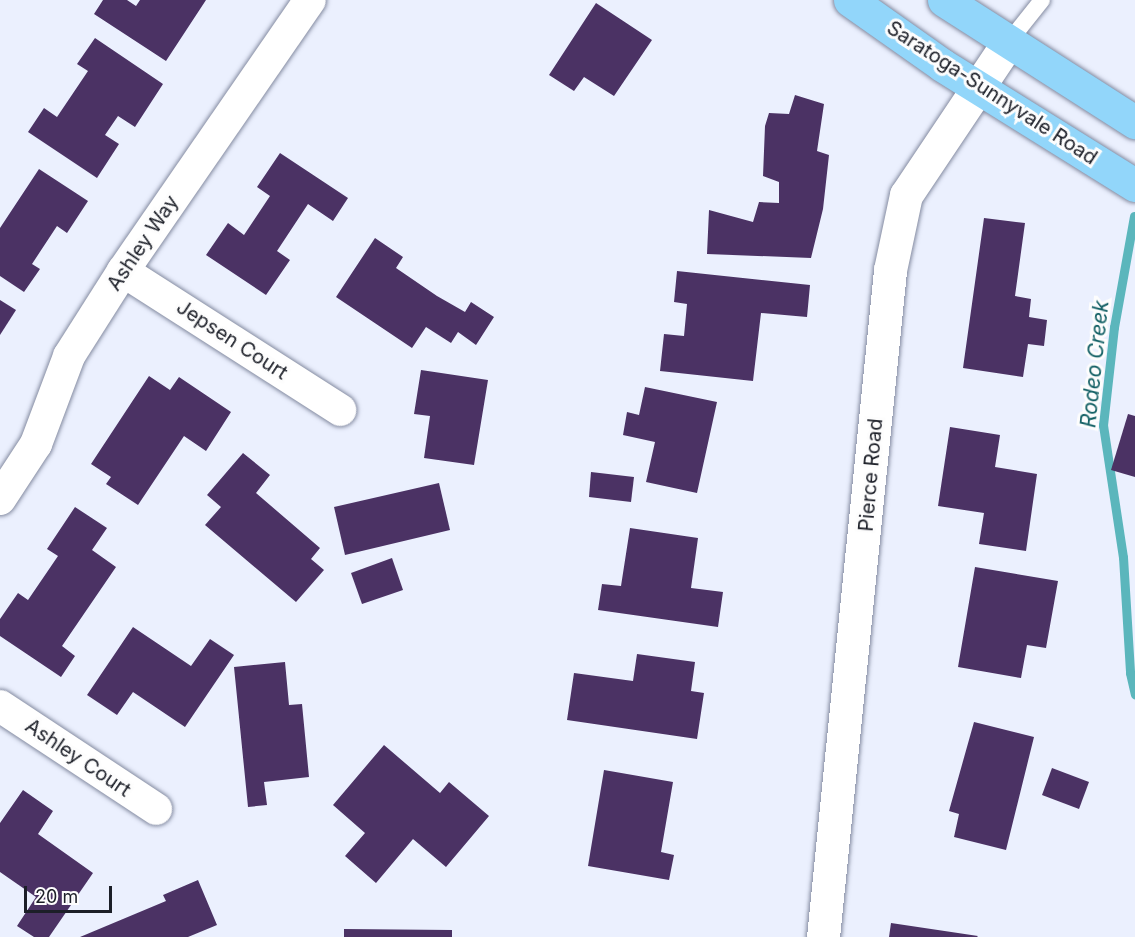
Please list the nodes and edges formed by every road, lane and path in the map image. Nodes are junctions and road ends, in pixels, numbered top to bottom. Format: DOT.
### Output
graph roads {
  1 [pos="310,0"];
  2 [pos="850,0"];
  3 [pos="944,0"];
  4 [pos="1042,0"];
  5 [pos="1007,44"];
  6 [pos="977,87"];
  7 [pos="1135,122"];
  8 [pos="1135,185"];
  9 [pos="123,271"];
  10 [pos="340,410"];
  11 [pos="0,499"];
  12 [pos="0,706"];
  13 [pos="156,809"];
  14 [pos="823,937"];
  1 -- 9 [label="street, Ashley Way"];
  2 -- 6 [label="main road, Saratoga-Sunnyvale Road"];
  3 -- 5 [label="main road"];
  4 -- 5 [label="lane"];
  5 -- 6 [label="street, Pierce Road"];
  5 -- 7 [label="main road"];
  6 -- 8 [label="main road, Saratoga-Sunnyvale Road"];
  6 -- 14 [label="street, Pierce Road"];
  9 -- 10 [label="street, Jepsen Court"];
  9 -- 11 [label="street, Ashley Way"];
  12 -- 13 [label="street, Ashley Court"];
}
